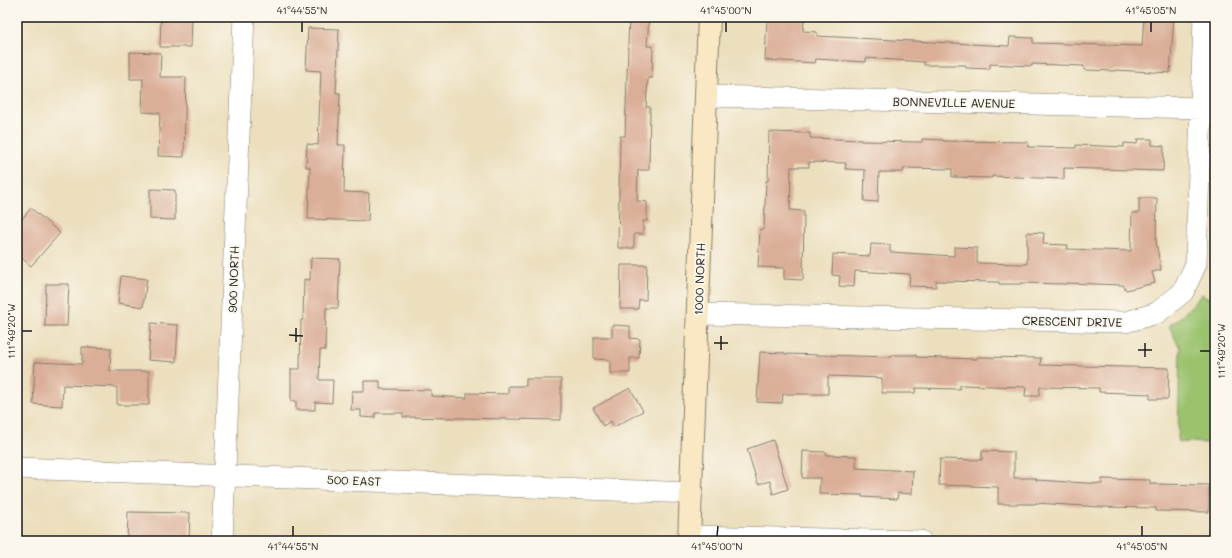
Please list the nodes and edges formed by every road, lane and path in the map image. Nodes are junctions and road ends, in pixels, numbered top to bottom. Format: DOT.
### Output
graph roads {
  1 [pos="244,17"];
  2 [pos="709,17"];
  3 [pos="1204,17"];
  4 [pos="706,96"];
  5 [pos="1201,108"];
  6 [pos="698,314"];
  7 [pos="17,468"];
  8 [pos="224,476"];
  9 [pos="692,493"];
  10 [pos="690,538"];
  11 [pos="222,541"];
  12 [pos="920,541"];
  1 -- 8 [label="street, 900 NORTH"];
  2 -- 4 [label="street, 1000 NORTH"];
  3 -- 5 [label="street, CRESCENT DRIVE"];
  4 -- 5 [label="street, BONNEVILLE AVENUE"];
  4 -- 6 [label="street, 1000 NORTH"];
  5 -- 6 [label="street, CRESCENT DRIVE"];
  6 -- 9 [label="street, 1000 NORTH"];
  7 -- 8 [label="street, 500 EAST"];
  8 -- 9 [label="street, 500 EAST"];
  8 -- 11 [label="street, 900 NORTH"];
  9 -- 10 [label="street, 1000 NORTH"];
  10 -- 12 [label="street"];
}
